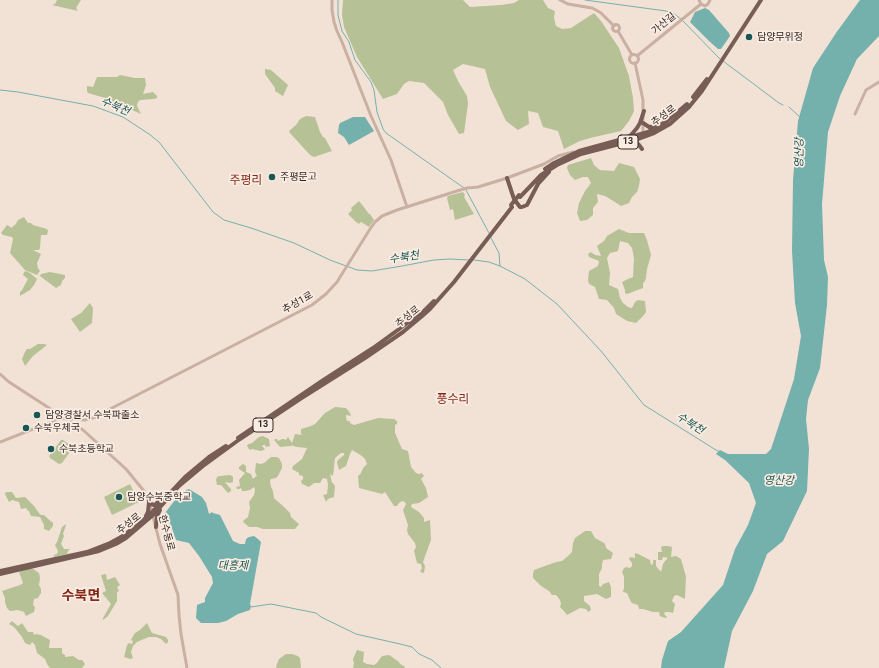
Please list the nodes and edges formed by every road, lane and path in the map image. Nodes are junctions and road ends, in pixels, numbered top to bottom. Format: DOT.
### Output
graph roads {
  1 [pos="332,0"];
  2 [pos="560,0"];
  3 [pos="699,0"];
  4 [pos="710,0"];
  5 [pos="760,0"];
  6 [pos="700,4"];
  7 [pos="632,55"];
  8 [pos="638,56"];
  9 [pos="635,63"];
  10 [pos="718,64"];
  11 [pos="879,82"];
  12 [pos="644,111"];
  13 [pos="855,114"];
  14 [pos="643,123"];
  15 [pos="659,126"];
  16 [pos="643,134"];
  17 [pos="650,135"];
  18 [pos="645,140"];
  19 [pos="624,141"];
  20 [pos="642,149"];
  21 [pos="579,151"];
  22 [pos="557,165"];
  23 [pos="507,178"];
  24 [pos="520,196"];
  25 [pos="408,207"];
  26 [pos="459,273"];
  27 [pos="0,374"];
  28 [pos="63,418"];
  29 [pos="85,420"];
  30 [pos="80,428"];
  31 [pos="0,442"];
  32 [pos="185,477"];
  33 [pos="181,485"];
  34 [pos="149,501"];
  35 [pos="153,513"];
  36 [pos="143,520"];
  37 [pos="156,527"];
  38 [pos="126,538"];
  39 [pos="58,560"];
  40 [pos="31,565"];
  41 [pos="0,570"];
  42 [pos="0,574"];
  43 [pos="187,668"];
  1 -- 25 [label="street"];
  2 -- 7 [label="street"];
  3 -- 6 [label="street"];
  4 -- 6 [label="street, 가산길"];
  5 -- 10 [label="main road, 추성로 / 13"];
  6 -- 8 [label="street, 가산길"];
  7 -- 8 [label="street"];
  7 -- 9 [label="street"];
  8 -- 9 [label="street"];
  9 -- 12 [label="street"];
  10 -- 15 [label="main road, 추성로 / 13"];
  10 -- 17 [label="main road, 추성로 / 13"];
  11 -- 13 [label="street"];
  12 -- 14 [label="street"];
  12 -- 19 [label="main road"];
  14 -- 15 [label="main road"];
  14 -- 16 [label="street"];
  15 -- 16 [label="main road, 추성로 / 13"];
  16 -- 19 [label="main road, 추성로 / 13"];
  17 -- 18 [label="main road"];
  17 -- 19 [label="main road, 추성로 / 13"];
  19 -- 20 [label="main road"];
  19 -- 21 [label="main road, 추성로 / 13"];
  19 -- 22 [label="main road, 추성로 / 13"];
  21 -- 23 [label="street, 추성1로"];
  21 -- 24 [label="main road, 추성로 / 13"];
  22 -- 23 [label="main road"];
  22 -- 24 [label="main road, 추성로 / 13"];
  23 -- 25 [label="street, 추성1로"];
  24 -- 26 [label="main road, 추성로 / 13, bridge"];
  25 -- 29 [label="street, 추성1로"];
  26 -- 32 [label="main road, 추성로 / 13"];
  26 -- 33 [label="main road, 추성로 / 13"];
  27 -- 28 [label="street, 한수동로"];
  28 -- 29 [label="street, 추성1로"];
  28 -- 30 [label="street, 한수동로"];
  28 -- 31 [label="street, 추성1로"];
  29 -- 30 [label="street"];
  30 -- 34 [label="street, 한수동로"];
  32 -- 34 [label="main road"];
  32 -- 35 [label="main road, 추성로 / 13"];
  33 -- 35 [label="main road, 추성로 / 13"];
  33 -- 37 [label="main road"];
  34 -- 35 [label="street, 한수동로"];
  34 -- 36 [label="main road"];
  35 -- 36 [label="main road, 추성로 / 13"];
  35 -- 37 [label="street, 한수동로"];
  35 -- 38 [label="main road, 추성로 / 13"];
  36 -- 39 [label="main road, 추성로 / 13"];
  37 -- 38 [label="main road"];
  37 -- 43 [label="street, 한수동로"];
  38 -- 39 [label="main road, 추성로 / 13"];
  39 -- 40 [label="main road, 추성로 / 13"];
  40 -- 41 [label="main road, 추성로 / 13"];
  40 -- 42 [label="main road, 추성로 / 13"];
}
